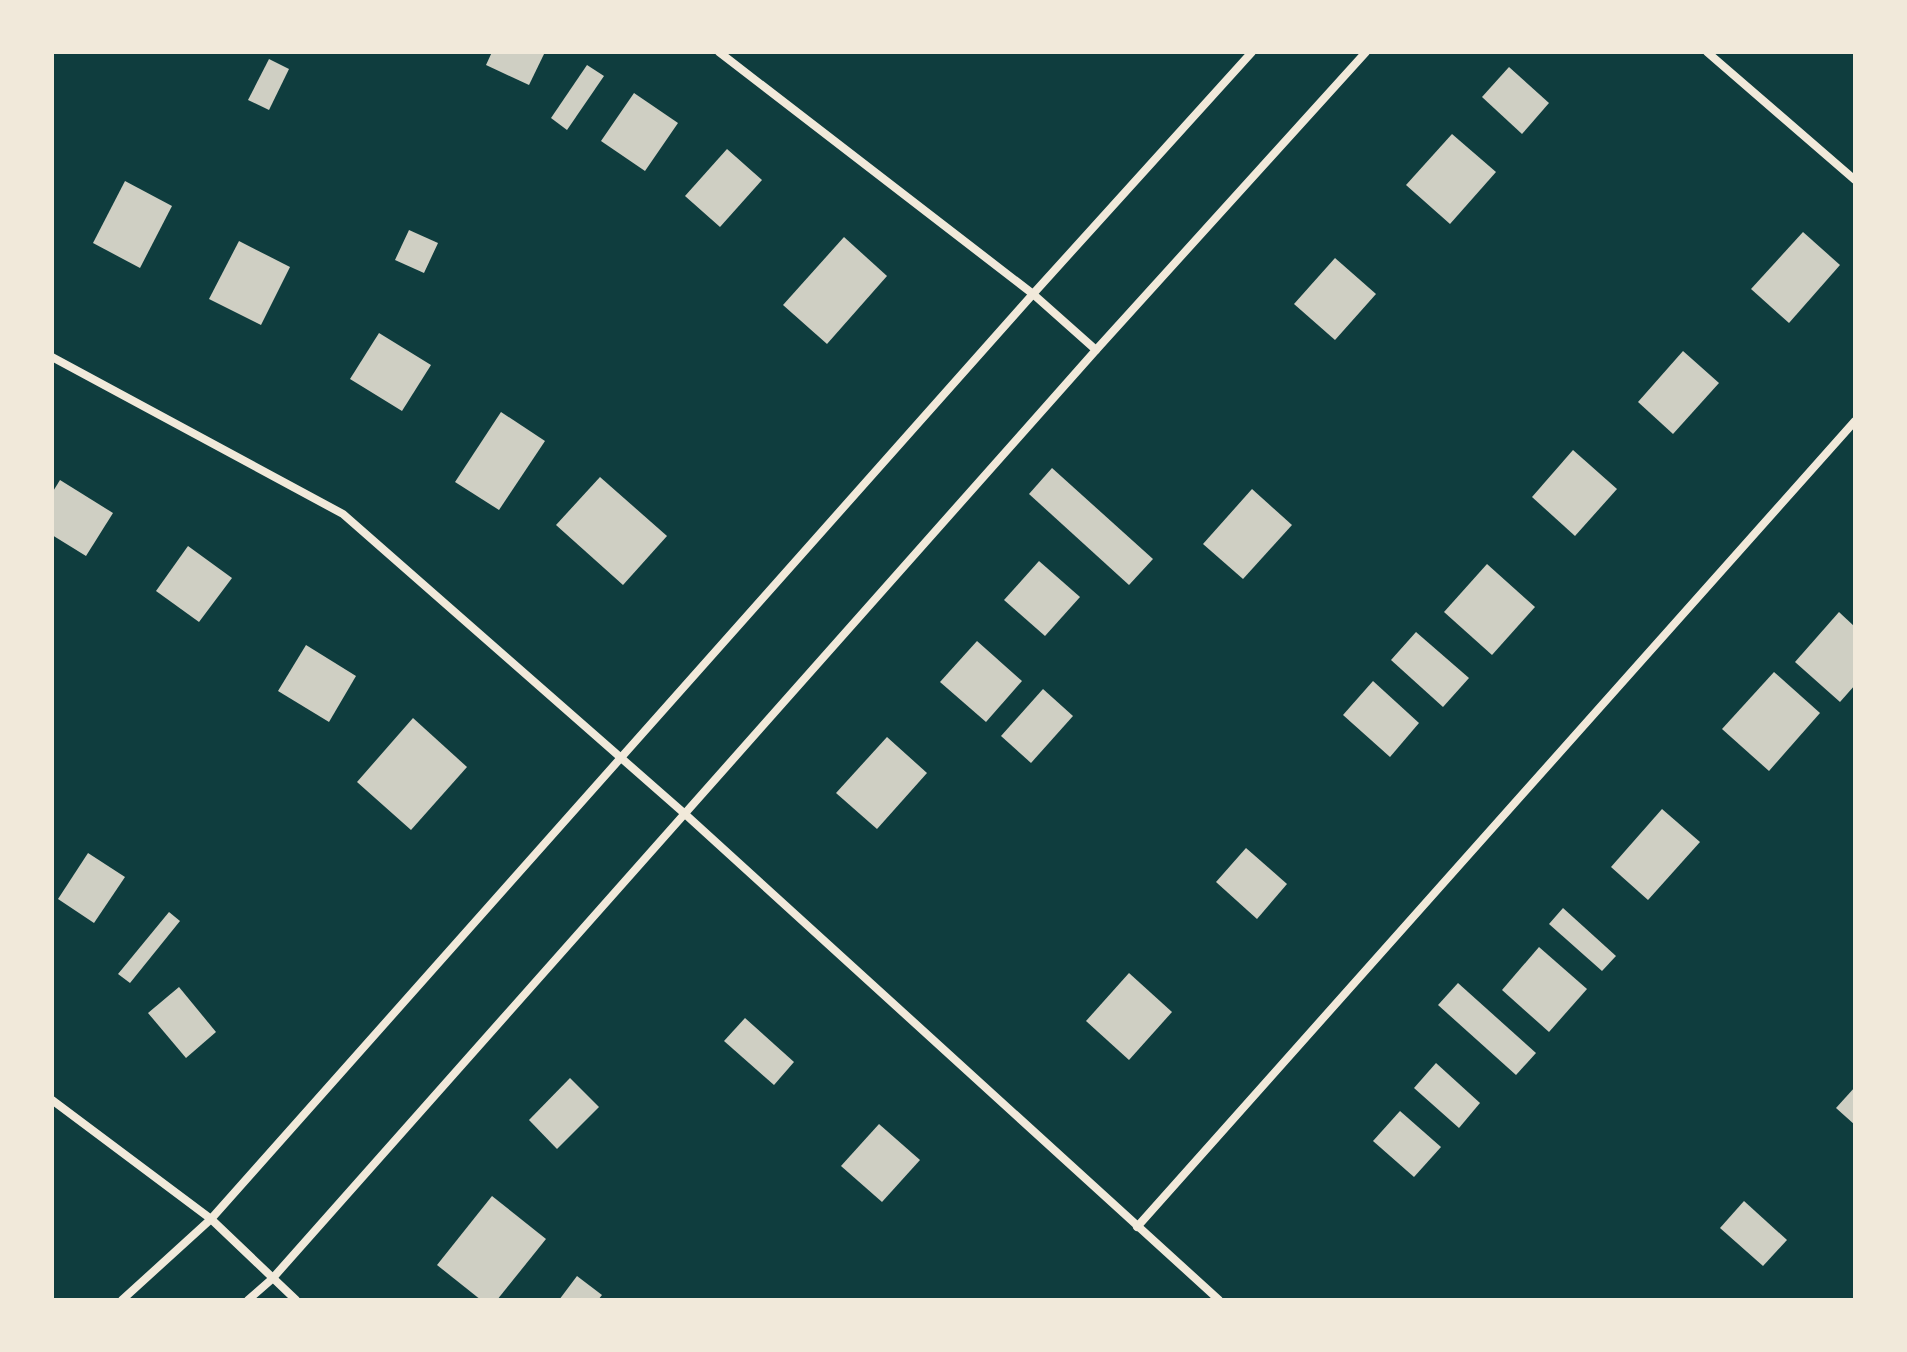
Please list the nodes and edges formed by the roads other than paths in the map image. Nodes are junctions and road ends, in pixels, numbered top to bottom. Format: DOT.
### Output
graph roads {
  1 [pos="719,52"];
  2 [pos="1252,52"];
  3 [pos="1366,52"];
  4 [pos="1707,52"];
  5 [pos="1855,180"];
  6 [pos="1033,294"];
  7 [pos="1096,350"];
  8 [pos="52,357"];
  9 [pos="1855,421"];
  10 [pos="622,757"];
  11 [pos="685,814"];
  12 [pos="52,1100"];
  13 [pos="211,1219"];
  14 [pos="1137,1227"];
  15 [pos="272,1279"];
  16 [pos="122,1300"];
  17 [pos="248,1300"];
  18 [pos="296,1300"];
  19 [pos="1219,1300"];
  1 -- 6 [label="street"];
  2 -- 6 [label="street"];
  3 -- 7 [label="street"];
  4 -- 5 [label="street"];
  6 -- 7 [label="street"];
  6 -- 10 [label="street"];
  7 -- 11 [label="street"];
  8 -- 10 [label="street"];
  9 -- 14 [label="street"];
  10 -- 11 [label="street"];
  10 -- 13 [label="street"];
  11 -- 14 [label="street"];
  11 -- 15 [label="street"];
  12 -- 13 [label="street"];
  13 -- 15 [label="street"];
  13 -- 16 [label="street"];
  14 -- 19 [label="street"];
  15 -- 17 [label="street"];
  15 -- 18 [label="street"];
}
